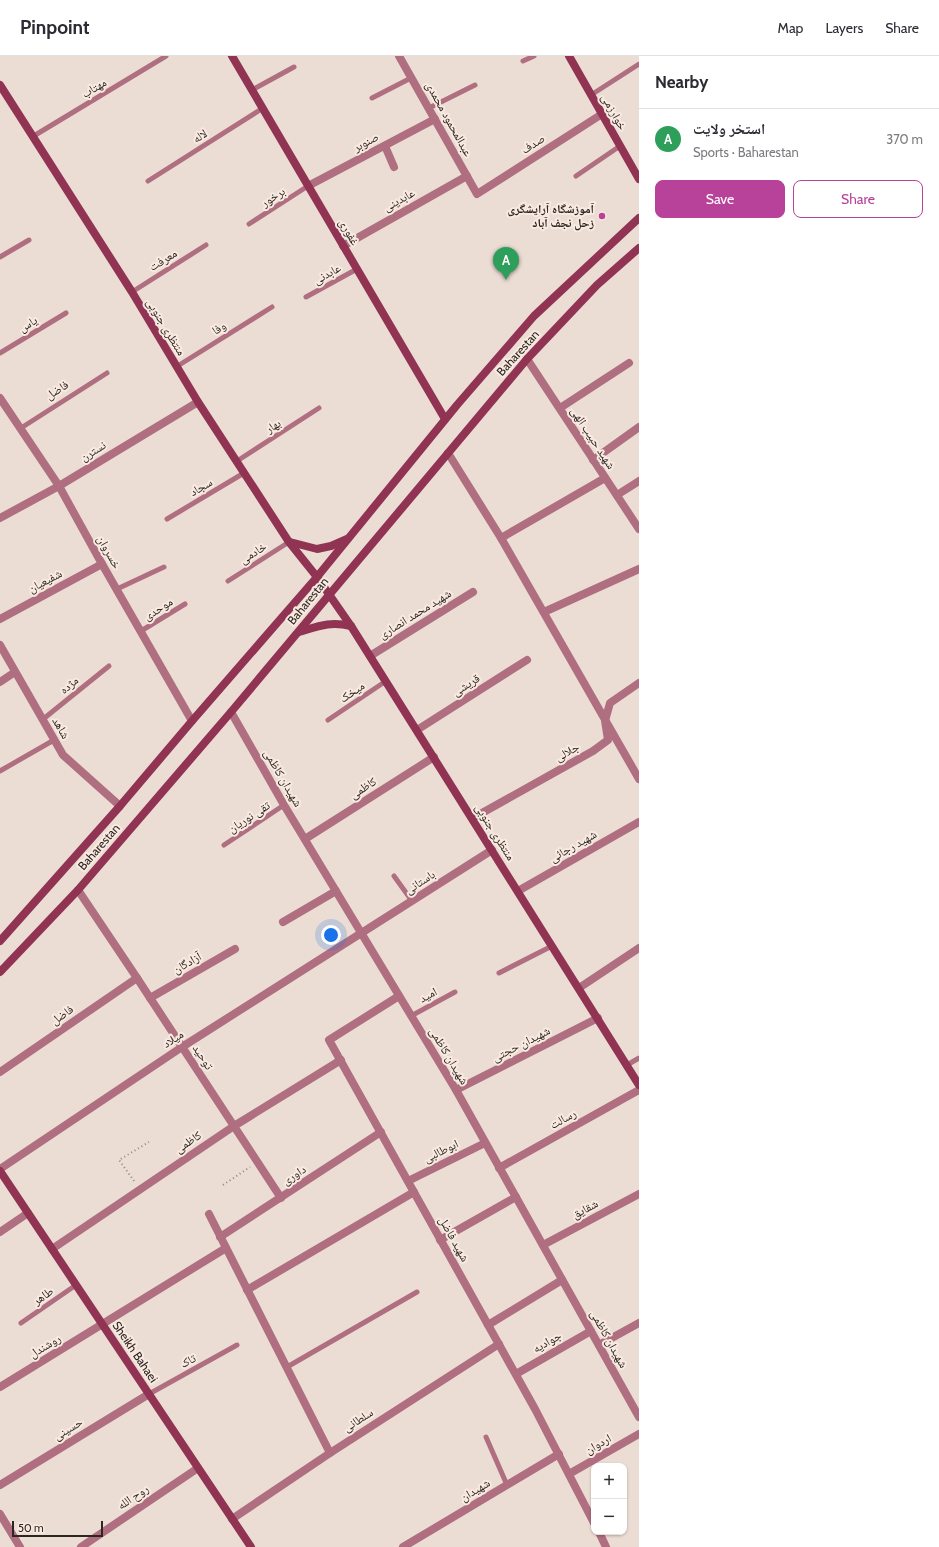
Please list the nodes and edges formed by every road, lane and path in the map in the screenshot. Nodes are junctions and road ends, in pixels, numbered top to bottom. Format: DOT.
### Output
graph roads {
  1 [pos="166,56"];
  2 [pos="232,56"];
  3 [pos="399,56"];
  4 [pos="534,56"];
  5 [pos="569,56"];
  6 [pos="523,61"];
  7 [pos="639,64"];
  8 [pos="294,66"];
  9 [pos="411,78"];
  10 [pos="0,85"];
  11 [pos="475,85"];
  12 [pos="252,90"];
  13 [pos="591,95"];
  14 [pos="372,98"];
  15 [pos="263,108"];
  16 [pos="429,108"];
  17 [pos="602,114"];
  18 [pos="435,120"];
  19 [pos="32,137"];
  20 [pos="385,146"];
  21 [pos="620,146"];
  22 [pos="394,167"];
  23 [pos="467,176"];
  24 [pos="576,176"];
  25 [pos="639,179"];
  26 [pos="148,181"];
  27 [pos="308,186"];
  28 [pos="477,194"];
  29 [pos="639,218"];
  30 [pos="249,224"];
  31 [pos="29,240"];
  32 [pos="206,245"];
  33 [pos="343,246"];
  34 [pos="639,248"];
  35 [pos="0,257"];
  36 [pos="357,269"];
  37 [pos="132,292"];
  38 [pos="306,297"];
  39 [pos="272,307"];
  40 [pos="66,313"];
  41 [pos="0,353"];
  42 [pos="527,359"];
  43 [pos="629,363"];
  44 [pos="176,366"];
  45 [pos="107,372"];
  46 [pos="0,398"];
  47 [pos="198,402"];
  48 [pos="319,408"];
  49 [pos="560,408"];
  50 [pos="3,409"];
  51 [pos="445,419"];
  52 [pos="639,427"];
  53 [pos="21,428"];
  54 [pos="448,453"];
  55 [pos="593,460"];
  56 [pos="236,461"];
  57 [pos="244,473"];
  58 [pos="605,478"];
  59 [pos="639,481"];
  60 [pos="59,486"];
  61 [pos="616,495"];
  62 [pos="0,518"];
  63 [pos="167,519"];
  64 [pos="639,529"];
  65 [pos="348,538"];
  66 [pos="501,538"];
  67 [pos="289,542"];
  68 [pos="102,564"];
  69 [pos="164,567"];
  70 [pos="639,569"];
  71 [pos="317,577"];
  72 [pos="228,580"];
  73 [pos="117,589"];
  74 [pos="473,592"];
  75 [pos="329,594"];
  76 [pos="185,604"];
  77 [pos="544,612"];
  78 [pos="0,618"];
  79 [pos="351,626"];
  80 [pos="141,632"];
  81 [pos="298,632"];
  82 [pos="0,646"];
  83 [pos="370,656"];
  84 [pos="527,660"];
  85 [pos="109,666"];
  86 [pos="15,672"];
  87 [pos="386,681"];
  88 [pos="0,682"];
  89 [pos="639,683"];
  90 [pos="231,712"];
  91 [pos="42,720"];
  92 [pos="328,720"];
  93 [pos="192,721"];
  94 [pos="605,721"];
  95 [pos="417,730"];
  96 [pos="54,740"];
  97 [pos="434,757"];
  98 [pos="0,771"];
  99 [pos="639,779"];
  100 [pos="120,806"];
  101 [pos="284,806"];
  102 [pos="473,818"];
  103 [pos="639,822"];
  104 [pos="305,839"];
  105 [pos="224,844"];
  106 [pos="492,850"];
  107 [pos="394,876"];
  108 [pos="78,890"];
  109 [pos="336,891"];
  110 [pos="518,891"];
  111 [pos="412,901"];
  112 [pos="283,922"];
  113 [pos="362,934"];
  114 [pos="0,941"];
  115 [pos="552,946"];
  116 [pos="639,948"];
  117 [pos="235,949"];
  118 [pos="0,972"];
  119 [pos="499,973"];
  120 [pos="137,978"];
  121 [pos="579,988"];
  122 [pos="455,992"];
  123 [pos="399,996"];
  124 [pos="150,998"];
  125 [pos="411,1016"];
  126 [pos="598,1018"];
  127 [pos="182,1047"];
  128 [pos="639,1058"];
  129 [pos="341,1060"];
  130 [pos="627,1065"];
  131 [pos="0,1072"];
  132 [pos="639,1085"];
  133 [pos="456,1090"];
  134 [pos="639,1090"];
  135 [pos="234,1126"];
  136 [pos="381,1132"];
  137 [pos="149,1142"];
  138 [pos="485,1143"];
  139 [pos="258,1162"];
  140 [pos="499,1168"];
  141 [pos="0,1170"];
  142 [pos="408,1181"];
  143 [pos="223,1185"];
  144 [pos="140,1190"];
  145 [pos="414,1192"];
  146 [pos="639,1194"];
  147 [pos="516,1197"];
  148 [pos="281,1198"];
  149 [pos="28,1213"];
  150 [pos="209,1214"];
  151 [pos="0,1232"];
  152 [pos="220,1237"];
  153 [pos="440,1240"];
  154 [pos="543,1246"];
  155 [pos="226,1248"];
  156 [pos="52,1249"];
  157 [pos="562,1280"];
  158 [pos="76,1285"];
  159 [pos="247,1290"];
  160 [pos="417,1292"];
  161 [pos="21,1323"];
  162 [pos="639,1323"];
  163 [pos="102,1324"];
  164 [pos="488,1325"];
  165 [pos="591,1331"];
  166 [pos="499,1344"];
  167 [pos="237,1345"];
  168 [pos="599,1345"];
  169 [pos="287,1368"];
  170 [pos="516,1374"];
  171 [pos="0,1387"];
  172 [pos="149,1394"];
  173 [pos="639,1417"];
  174 [pos="639,1434"];
  175 [pos="486,1437"];
  176 [pos="330,1453"];
  177 [pos="559,1454"];
  178 [pos="198,1468"];
  179 [pos="570,1474"];
  180 [pos="0,1485"];
  181 [pos="507,1485"];
  182 [pos="0,1514"];
  183 [pos="591,1517"];
  184 [pos="232,1519"];
  185 [pos="600,1535"];
  186 [pos="20,1547"];
  187 [pos="81,1547"];
  188 [pos="250,1547"];
  189 [pos="403,1547"];
  190 [pos="606,1547"];
  1 -- 19 [label="lane, مهتاب"];
  2 -- 12 [label="main road, غفوری"];
  3 -- 9 [label="street, عبدالمحمود محمدی"];
  4 -- 6 [label="lane"];
  5 -- 13 [label="main road, خوارزمی"];
  7 -- 13 [label="lane"];
  8 -- 12 [label="lane"];
  9 -- 14 [label="lane"];
  9 -- 16 [label="street, عبدالمحمود محمدی"];
  10 -- 19 [label="main road, منتظری جنوبی"];
  11 -- 16 [label="lane"];
  12 -- 15 [label="main road, غفوری"];
  13 -- 17 [label="main road, خوارزمی"];
  15 -- 26 [label="lane, لاله"];
  15 -- 27 [label="main road, غفوری"];
  16 -- 18 [label="street, عبدالمحمود محمدی"];
  17 -- 21 [label="main road, خوارزمی"];
  17 -- 28 [label="street, صدف"];
  18 -- 20 [label="street, صنوبر"];
  18 -- 23 [label="street, عبدالمحمود محمدی"];
  19 -- 37 [label="main road, منتظری جنوبی"];
  20 -- 22 [label="street"];
  20 -- 27 [label="street, صنوبر"];
  21 -- 24 [label="lane"];
  21 -- 25 [label="main road, خوارزمی"];
  23 -- 28 [label="street, عبدالمحمود محمدی"];
  23 -- 33 [label="street, عابدینی"];
  27 -- 30 [label="lane, برخور"];
  27 -- 33 [label="main road, غفوری"];
  29 -- 51 [label="main road, Baharestan"];
  31 -- 35 [label="lane"];
  32 -- 37 [label="lane, معرفت"];
  33 -- 36 [label="main road, غفوری"];
  34 -- 42 [label="main road, Baharestan"];
  36 -- 38 [label="lane, عابدنی"];
  36 -- 51 [label="main road, غفوری"];
  37 -- 44 [label="main road, منتظری جنوبی"];
  39 -- 44 [label="lane, وفا"];
  40 -- 41 [label="lane, یاس"];
  42 -- 49 [label="street, شهید حبیب الهی"];
  42 -- 54 [label="main road, Baharestan"];
  43 -- 49 [label="street"];
  44 -- 47 [label="main road, منتظری جنوبی"];
  45 -- 53 [label="lane, فاضل"];
  46 -- 50 [label="street, خسروان"];
  47 -- 56 [label="main road, منتظری جنوبی"];
  47 -- 60 [label="street, نسترن"];
  48 -- 56 [label="lane, بهار"];
  49 -- 55 [label="street, شهید حبیب الهی"];
  50 -- 53 [label="street, خسروان"];
  51 -- 65 [label="main road, Baharestan"];
  52 -- 55 [label="street"];
  53 -- 60 [label="street, خسروان"];
  54 -- 66 [label="street"];
  54 -- 75 [label="main road, Baharestan"];
  55 -- 58 [label="street, شهید حبیب الهی"];
  56 -- 57 [label="main road, منتظری جنوبی"];
  57 -- 63 [label="lane, سجاد"];
  57 -- 67 [label="main road, منتظری جنوبی"];
  58 -- 61 [label="street, شهید حبیب الهی"];
  58 -- 66 [label="street"];
  59 -- 61 [label="street"];
  60 -- 62 [label="street, نسترن"];
  60 -- 68 [label="street, خسروان"];
  61 -- 64 [label="street, شهید حبیب الهی"];
  65 -- 67 [label="main road"];
  65 -- 71 [label="main road, Baharestan"];
  66 -- 77 [label="street"];
  67 -- 71 [label="main road, منتظری جنوبی"];
  67 -- 72 [label="lane, خادمی"];
  68 -- 73 [label="street, خسروان"];
  68 -- 78 [label="street, شفیعیان"];
  69 -- 73 [label="lane"];
  70 -- 77 [label="street"];
  71 -- 75 [label="main road, منتظری جنوبی"];
  71 -- 93 [label="main road, Baharestan"];
  73 -- 80 [label="street, خسروان"];
  74 -- 83 [label="street, شهید محمد انصاری"];
  75 -- 79 [label="main road, منتظری جنوبی"];
  75 -- 81 [label="main road, Baharestan"];
  76 -- 80 [label="lane, موحدی"];
  77 -- 94 [label="street"];
  79 -- 81 [label="main road"];
  79 -- 83 [label="main road, منتظری جنوبی"];
  80 -- 93 [label="street, خسروان"];
  81 -- 90 [label="main road, Baharestan"];
  82 -- 86 [label="street, شاهد"];
  83 -- 87 [label="main road, منتظری جنوبی"];
  84 -- 95 [label="street, قریشی"];
  85 -- 91 [label="lane, مژده"];
  86 -- 88 [label="street"];
  86 -- 91 [label="street, شاهد"];
  87 -- 92 [label="lane, میخک"];
  87 -- 95 [label="main road, منتظری جنوبی"];
  89 -- 94 [label="street, جلالی"];
  90 -- 101 [label="street, شهیدان کاظمی"];
  90 -- 108 [label="main road, Baharestan"];
  91 -- 96 [label="street, شاهد"];
  93 -- 100 [label="main road, Baharestan"];
  94 -- 99 [label="street"];
  94 -- 102 [label="street, جلالی"];
  95 -- 97 [label="main road, منتظری جنوبی"];
  96 -- 98 [label="lane"];
  96 -- 100 [label="street, شاهد"];
  97 -- 102 [label="main road, منتظری جنوبی"];
  97 -- 104 [label="street, کاظمی"];
  100 -- 114 [label="main road, Baharestan"];
  101 -- 104 [label="street, شهیدان کاظمی"];
  101 -- 105 [label="lane, تقی نوریان"];
  102 -- 106 [label="main road, منتظری جنوبی"];
  103 -- 110 [label="street, شهید رجائی"];
  104 -- 109 [label="street, شهیدان کاظمی"];
  106 -- 110 [label="main road, منتظری جنوبی"];
  106 -- 111 [label="street, باستانی"];
  107 -- 111 [label="lane"];
  108 -- 118 [label="main road, Baharestan"];
  108 -- 120 [label="street, توحید"];
  109 -- 112 [label="street"];
  109 -- 113 [label="street, شهیدان کاظمی"];
  110 -- 115 [label="main road, منتظری جنوبی"];
  111 -- 113 [label="street, باستانی"];
  113 -- 123 [label="street, شهیدان کاظمی"];
  113 -- 127 [label="street, میلاد"];
  115 -- 119 [label="lane"];
  115 -- 121 [label="main road, منتظری جنوبی"];
  116 -- 121 [label="street"];
  117 -- 124 [label="street, آزادگان"];
  120 -- 124 [label="street, توحید"];
  120 -- 131 [label="street, فاضل"];
  121 -- 126 [label="main road, منتظری جنوبی"];
  122 -- 125 [label="lane, امید"];
  123 -- 125 [label="street, شهیدان کاظمی"];
  123 -- 129 [label="street, شهید فاضل"];
  124 -- 127 [label="street, توحید"];
  125 -- 133 [label="street, شهیدان کاظمی"];
  126 -- 130 [label="main road, منتظری جنوبی"];
  126 -- 133 [label="street, شهیدان حجتی"];
  127 -- 135 [label="street, توحید"];
  127 -- 141 [label="street, میلاد"];
  128 -- 130 [label="lane"];
  129 -- 135 [label="street, کاظمی"];
  129 -- 136 [label="street, شهید فاضل"];
  130 -- 132 [label="main road, منتظری جنوبی"];
  133 -- 138 [label="street, شهیدان کاظمی"];
  134 -- 140 [label="street, رسالت"];
  135 -- 139 [label="street, توحید"];
  135 -- 144 [label="street, کاظمی"];
  136 -- 142 [label="street, شهید فاضل"];
  136 -- 148 [label="street, داوری"];
  137 -- 144 [label="path"];
  138 -- 140 [label="street, شهیدان کاظمی"];
  138 -- 142 [label="street, ابوطالبی"];
  139 -- 143 [label="path"];
  139 -- 148 [label="street, توحید"];
  140 -- 147 [label="street, شهیدان کاظمی"];
  141 -- 149 [label="main road, Sheikh Bahaei"];
  142 -- 145 [label="street, شهید فاضل"];
  144 -- 156 [label="street, کاظمی"];
  145 -- 153 [label="street, شهید فاضل"];
  145 -- 159 [label="street"];
  146 -- 154 [label="street, شقایق"];
  147 -- 153 [label="street"];
  147 -- 154 [label="street, شهیدان کاظمی"];
  148 -- 152 [label="street, داوری"];
  149 -- 151 [label="street"];
  149 -- 156 [label="main road, Sheikh Bahaei"];
  150 -- 152 [label="street"];
  152 -- 155 [label="street"];
  153 -- 164 [label="street, شهید فاضل"];
  154 -- 157 [label="street, شهیدان کاظمی"];
  155 -- 159 [label="street"];
  155 -- 163 [label="street"];
  156 -- 158 [label="main road, Sheikh Bahaei"];
  157 -- 164 [label="street"];
  157 -- 165 [label="street, شهیدان کاظمی"];
  158 -- 161 [label="lane, طاهر"];
  158 -- 163 [label="main road, Sheikh Bahaei"];
  159 -- 169 [label="street"];
  160 -- 169 [label="lane"];
  162 -- 168 [label="street"];
  163 -- 171 [label="street, روشندل"];
  163 -- 172 [label="main road, Sheikh Bahaei"];
  164 -- 166 [label="street, شهید فاضل"];
  165 -- 168 [label="street, شهیدان کاظمی"];
  165 -- 170 [label="street, جوادیه"];
  166 -- 170 [label="street, شهید فاضل"];
  166 -- 176 [label="street, سلطانی"];
  167 -- 172 [label="lane, تاک"];
  168 -- 173 [label="street, شهیدان کاظمی"];
  169 -- 176 [label="street"];
  170 -- 177 [label="street, شهید فاضل"];
  172 -- 178 [label="main road, Sheikh Bahaei"];
  172 -- 180 [label="street, حسینی"];
  174 -- 179 [label="street, اردوان"];
  175 -- 181 [label="lane"];
  176 -- 184 [label="street, سلطانی"];
  177 -- 179 [label="street, شهید فاضل"];
  177 -- 181 [label="street, شهیدان"];
  178 -- 184 [label="main road, Sheikh Bahaei"];
  178 -- 187 [label="street, روح الله"];
  179 -- 183 [label="street, شهید فاضل"];
  181 -- 189 [label="street, شهیدان"];
  182 -- 186 [label="street"];
  184 -- 188 [label="main road, Sheikh Bahaei"];
  185 -- 190 [label="street"];
}
